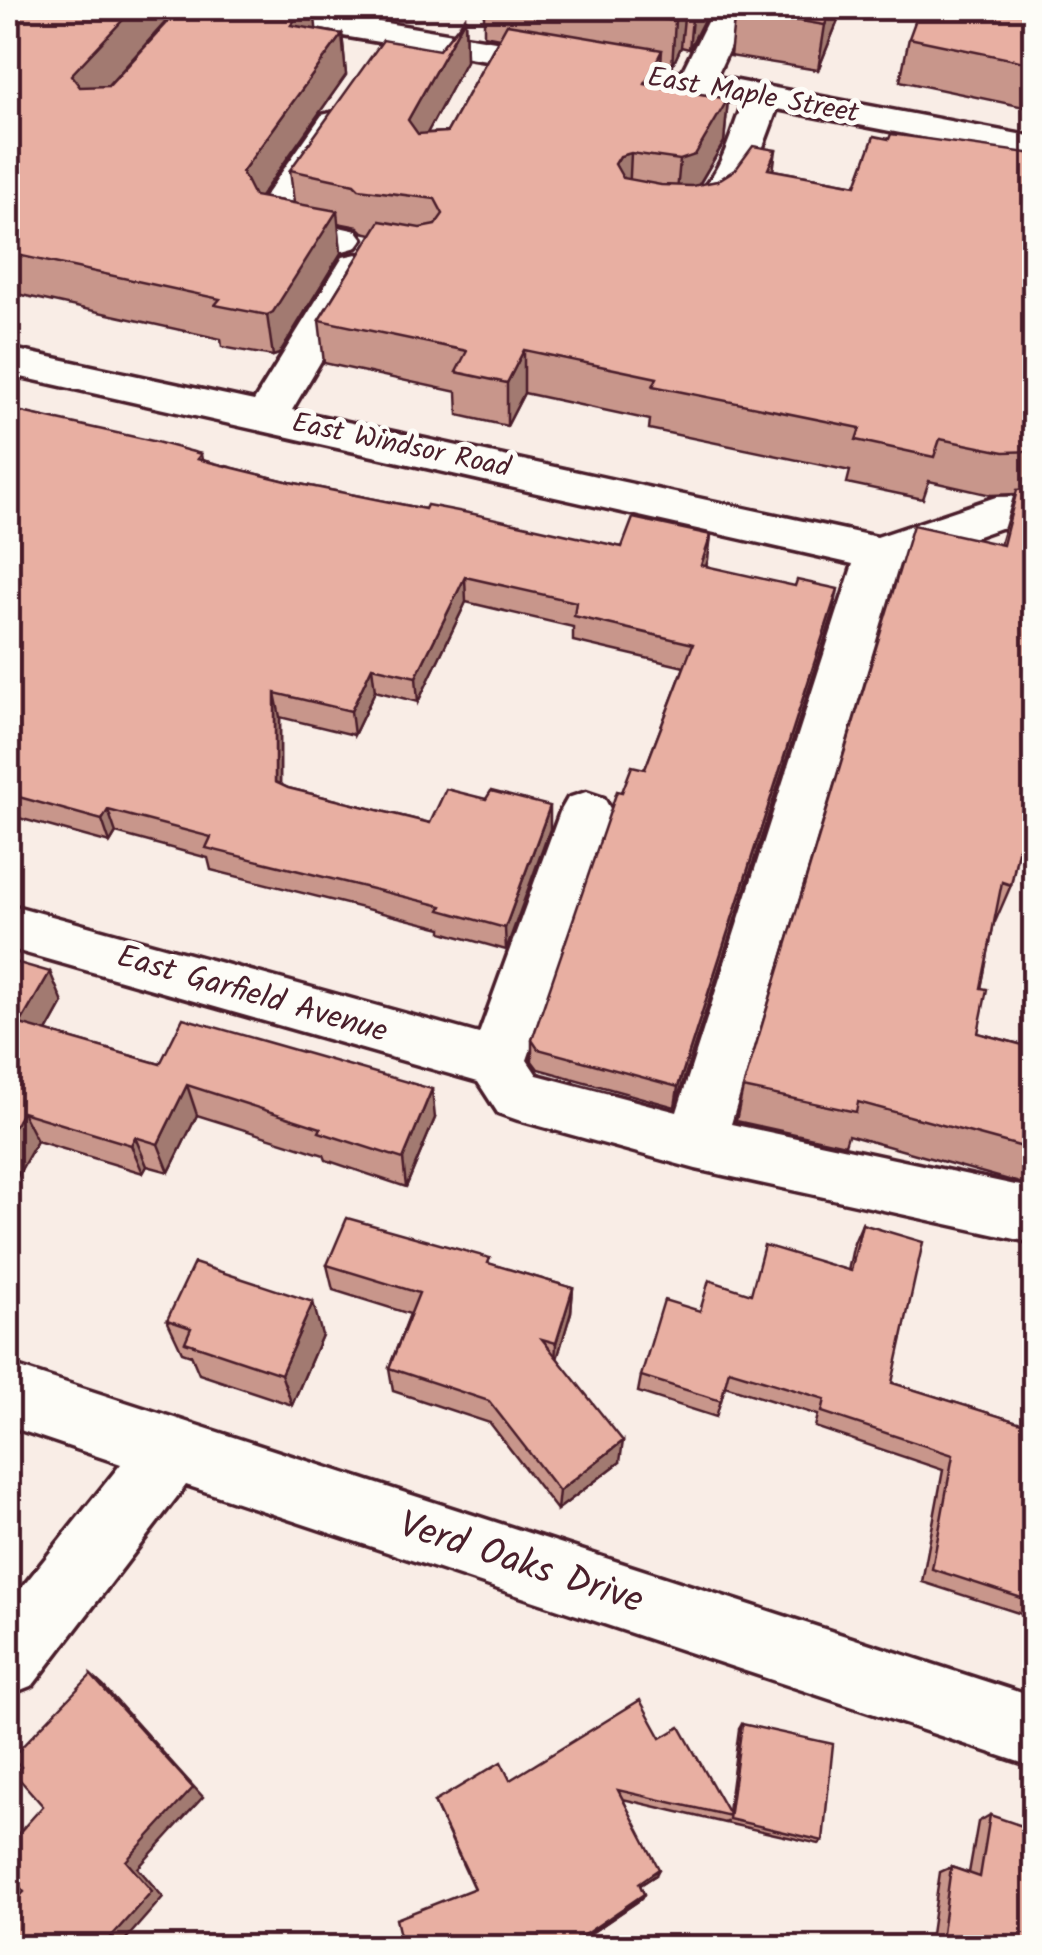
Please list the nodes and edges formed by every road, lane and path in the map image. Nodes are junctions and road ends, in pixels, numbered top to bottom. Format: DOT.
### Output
graph roads {
  1 [pos="235,8"];
  2 [pos="731,8"];
  3 [pos="387,24"];
  4 [pos="495,51"];
  5 [pos="472,85"];
  6 [pos="694,85"];
  7 [pos="764,96"];
  8 [pos="1034,148"];
  9 [pos="650,212"];
  10 [pos="343,240"];
  11 [pos="387,249"];
  12 [pos="8,361"];
  13 [pos="266,417"];
  14 [pos="1034,511"];
  15 [pos="879,554"];
  16 [pos="586,812"];
  17 [pos="8,926"];
  18 [pos="497,1063"];
  19 [pos="696,1144"];
  20 [pos="1034,1216"];
  21 [pos="8,1395"];
  22 [pos="173,1450"];
  23 [pos="8,1660"];
  24 [pos="1034,1732"];
  1 -- 3 [label="street, East Maple Street"];
  2 -- 6 [label="street"];
  3 -- 4 [label="street, East Maple Street"];
  3 -- 10 [label="street"];
  4 -- 5 [label="street"];
  4 -- 6 [label="street, East Maple Street"];
  6 -- 7 [label="street, East Maple Street"];
  7 -- 8 [label="street, East Maple Street"];
  7 -- 9 [label="street"];
  11 -- 13 [label="street"];
  12 -- 13 [label="street, East Windsor Road"];
  13 -- 15 [label="street, East Windsor Road"];
  14 -- 15 [label="street"];
  15 -- 19 [label="street"];
  16 -- 18 [label="street"];
  17 -- 18 [label="street, East Garfield Avenue"];
  18 -- 19 [label="street"];
  19 -- 20 [label="street"];
  21 -- 22 [label="street, Verd Oaks Drive"];
  22 -- 23 [label="street"];
  22 -- 24 [label="street, Verd Oaks Drive"];
}
